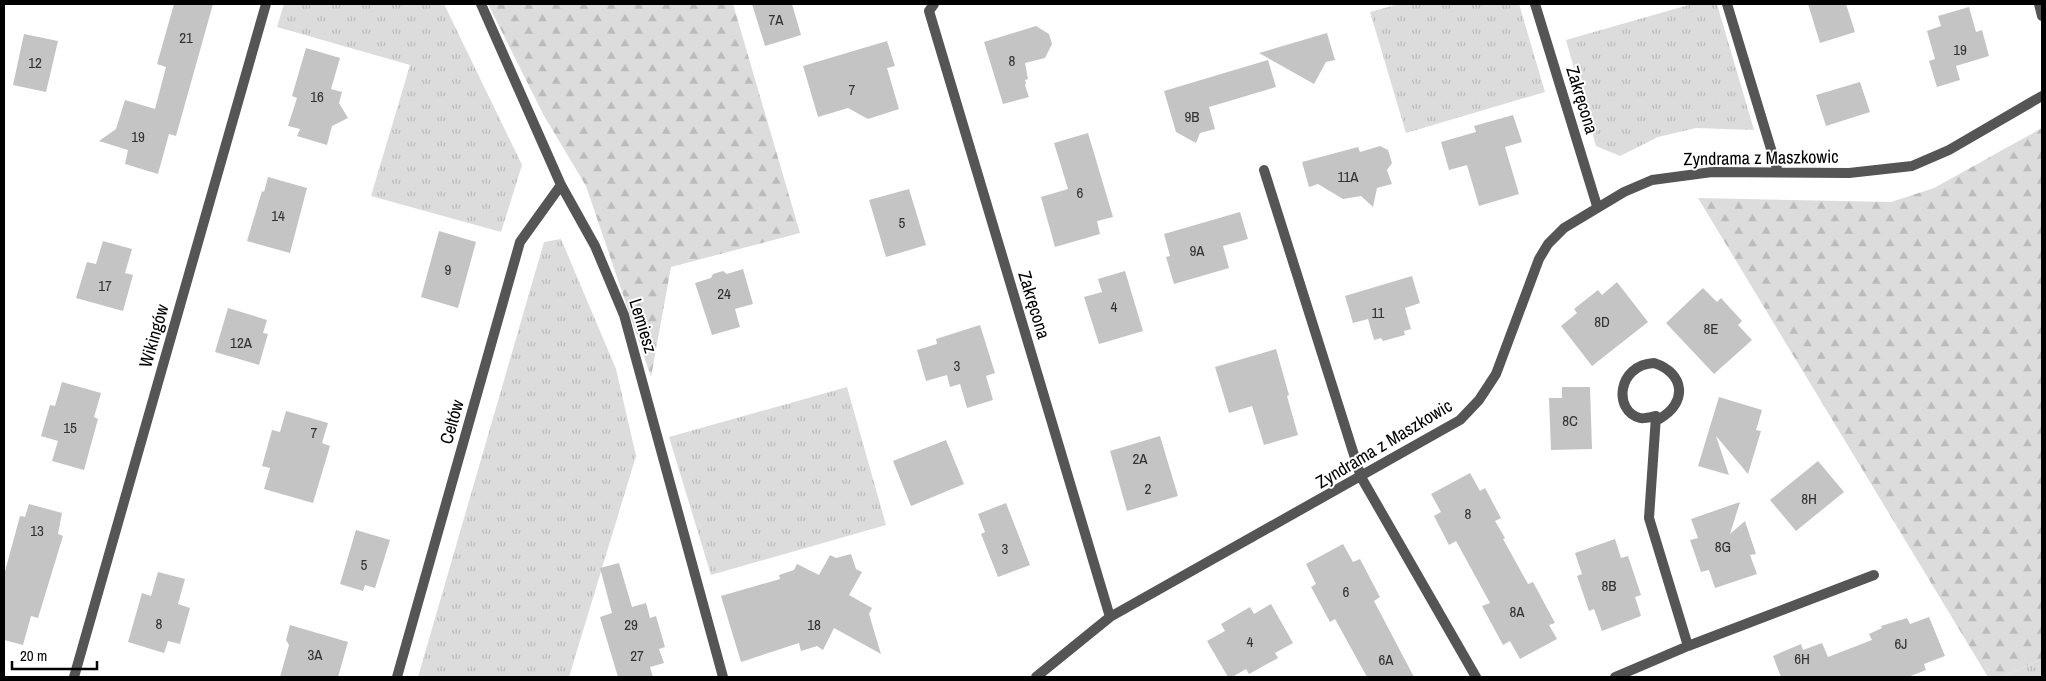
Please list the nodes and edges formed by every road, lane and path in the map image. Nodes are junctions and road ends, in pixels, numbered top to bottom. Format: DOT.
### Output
graph roads {
  1 [pos="266,4"];
  2 [pos="481,4"];
  3 [pos="934,4"];
  4 [pos="1535,4"];
  5 [pos="1727,4"];
  6 [pos="2039,4"];
  7 [pos="2042,16"];
  8 [pos="2042,96"];
  9 [pos="1264,170"];
  10 [pos="1778,172"];
  11 [pos="561,185"];
  12 [pos="1598,206"];
  13 [pos="1656,416"];
  14 [pos="1361,477"];
  15 [pos="1874,575"];
  16 [pos="1110,617"];
  17 [pos="1688,646"];
  18 [pos="74,677"];
  19 [pos="397,677"];
  20 [pos="723,677"];
  21 [pos="1036,677"];
  22 [pos="1476,677"];
  23 [pos="1616,677"];
  1 -- 18 [label="street, Wikingów"];
  2 -- 11 [label="street, Lemiesz"];
  3 -- 16 [label="street, Zakręcona"];
  4 -- 12 [label="street, Zakręcona"];
  5 -- 10 [label="street"];
  6 -- 7 [label="street"];
  8 -- 10 [label="street, Zyndrama z Maszkowic"];
  9 -- 14 [label="street"];
  10 -- 12 [label="street, Zyndrama z Maszkowic"];
  11 -- 19 [label="street, Celtów"];
  11 -- 20 [label="street, Lemiesz"];
  12 -- 14 [label="street, Zyndrama z Maszkowic"];
  13 -- 13 [label="street"];
  13 -- 17 [label="street"];
  14 -- 16 [label="street, Zyndrama z Maszkowic"];
  14 -- 22 [label="street"];
  15 -- 17 [label="street"];
  16 -- 21 [label="street, Zyndrama z Maszkowic"];
  17 -- 23 [label="street"];
}
